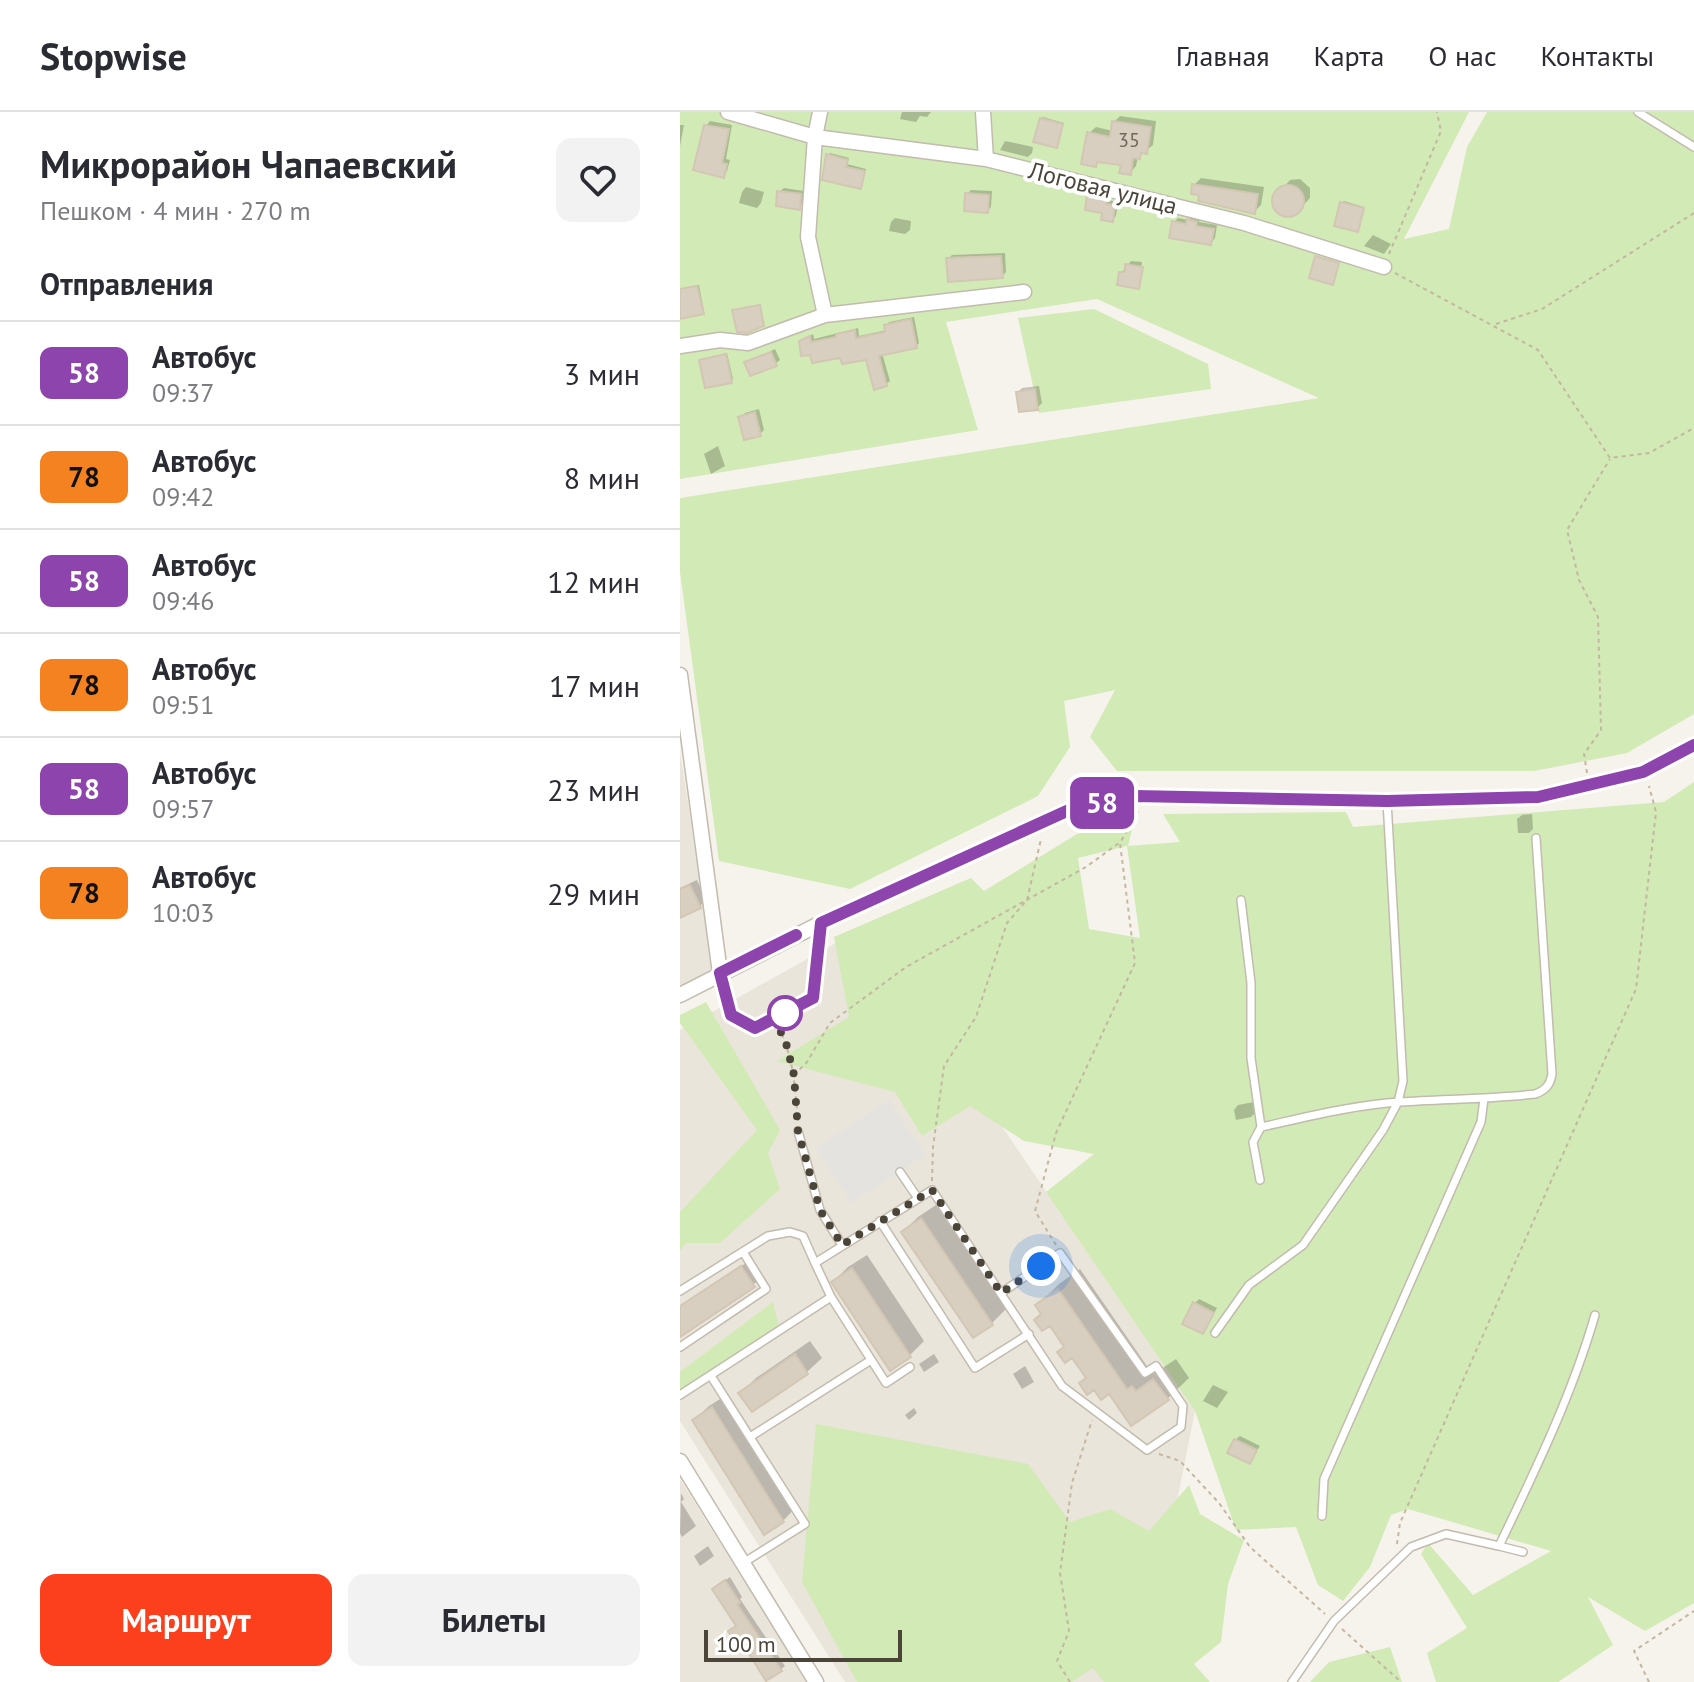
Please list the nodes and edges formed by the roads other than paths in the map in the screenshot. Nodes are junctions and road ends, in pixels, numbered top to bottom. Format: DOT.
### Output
graph roads {
  1 [pos="728,112"];
  2 [pos="820,112"];
  3 [pos="983,112"];
  4 [pos="1638,112"];
  5 [pos="815,137"];
  6 [pos="1694,147"];
  7 [pos="986,159"];
  8 [pos="1384,267"];
  9 [pos="1024,292"];
  10 [pos="825,315"];
  11 [pos="680,346"];
  12 [pos="680,675"];
  13 [pos="681,694"];
  14 [pos="1694,745"];
  15 [pos="1387,801"];
  16 [pos="1536,838"];
  17 [pos="1241,900"];
  18 [pos="821,923"];
  19 [pos="720,973"];
  20 [pos="680,995"];
  21 [pos="1484,1099"];
  22 [pos="1398,1102"];
  23 [pos="1261,1127"];
  24 [pos="798,1131"];
  25 [pos="900,1172"];
  26 [pos="1260,1180"];
  27 [pos="917,1197"];
  28 [pos="880,1221"];
  29 [pos="842,1245"];
  30 [pos="743,1252"];
  31 [pos="815,1263"];
  32 [pos="680,1291"];
  33 [pos="1001,1293"];
  34 [pos="831,1297"];
  35 [pos="1595,1315"];
  36 [pos="1215,1333"];
  37 [pos="1029,1334"];
  38 [pos="680,1347"];
  39 [pos="871,1360"];
  40 [pos="910,1367"];
  41 [pos="711,1376"];
  42 [pos="680,1395"];
  43 [pos="750,1437"];
  44 [pos="680,1461"];
  45 [pos="1322,1516"];
  46 [pos="1499,1546"];
  47 [pos="1523,1552"];
  48 [pos="743,1563"];
  49 [pos="816,1682"];
  50 [pos="1292,1682"];
  1 -- 5 [label="street, Логовая улица"];
  2 -- 5 [label="street"];
  3 -- 7 [label="street"];
  4 -- 6 [label="lane"];
  5 -- 7 [label="street, Логовая улица"];
  5 -- 10 [label="street"];
  7 -- 8 [label="street, Логовая улица"];
  9 -- 10 [label="street"];
  10 -- 11 [label="street"];
  12 -- 13 [label="street"];
  13 -- 19 [label="street"];
  14 -- 15 [label="street"];
  15 -- 18 [label="street"];
  15 -- 22 [label="lane"];
  16 -- 21 [label="lane"];
  17 -- 23 [label="lane"];
  18 -- 19 [label="street"];
  18 -- 19 [label="lane"];
  19 -- 20 [label="street"];
  21 -- 22 [label="lane"];
  21 -- 45 [label="lane"];
  22 -- 23 [label="lane"];
  22 -- 36 [label="lane"];
  23 -- 26 [label="lane"];
  24 -- 29 [label="lane"];
  25 -- 27 [label="lane"];
  27 -- 28 [label="lane"];
  27 -- 33 [label="lane"];
  28 -- 29 [label="lane"];
  28 -- 37 [label="lane"];
  29 -- 31 [label="lane"];
  30 -- 31 [label="lane"];
  30 -- 32 [label="lane"];
  30 -- 38 [label="lane"];
  31 -- 34 [label="lane"];
  33 -- 37 [label="lane"];
  33 -- 37 [label="lane"];
  34 -- 39 [label="lane"];
  34 -- 41 [label="lane"];
  35 -- 46 [label="lane"];
  39 -- 40 [label="lane"];
  39 -- 43 [label="lane"];
  41 -- 42 [label="lane"];
  41 -- 43 [label="lane"];
  43 -- 48 [label="lane"];
  44 -- 48 [label="street"];
  46 -- 47 [label="lane"];
  46 -- 50 [label="lane"];
  48 -- 49 [label="street"];
}
